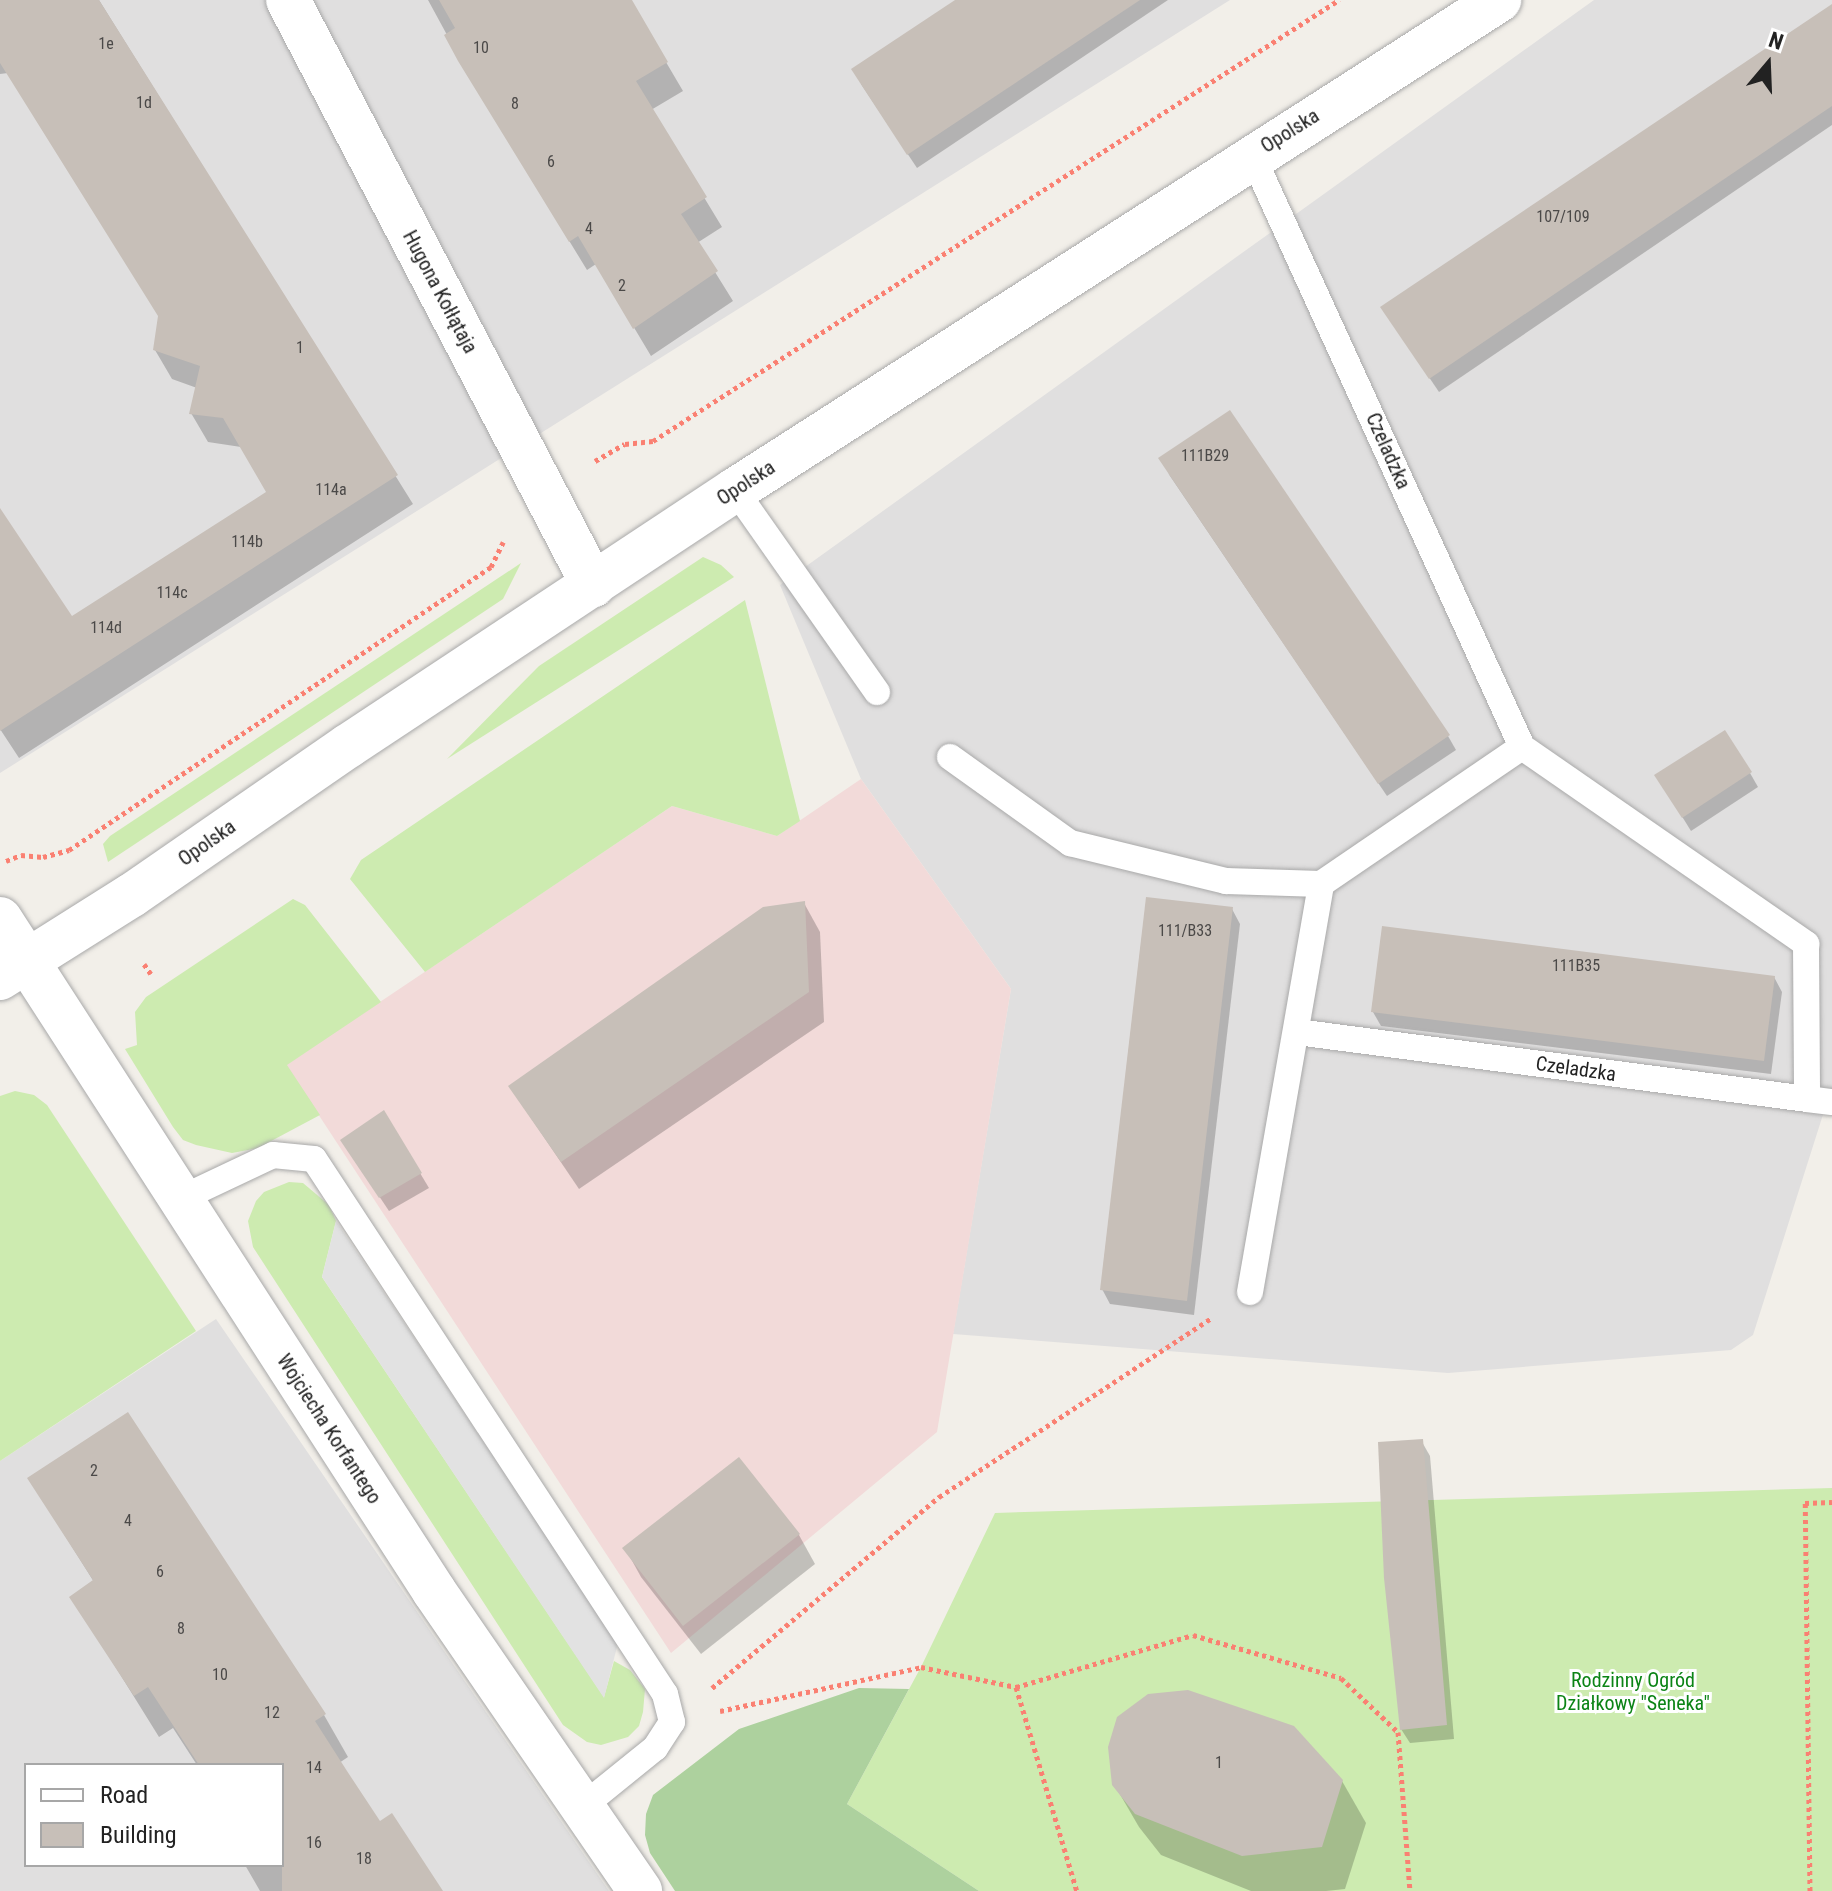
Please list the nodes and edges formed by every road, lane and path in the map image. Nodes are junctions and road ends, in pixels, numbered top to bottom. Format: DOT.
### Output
graph roads {
  1 [pos="288,0"];
  2 [pos="1339,0"];
  3 [pos="1499,0"];
  4 [pos="1252,155"];
  5 [pos="590,464"];
  6 [pos="735,490"];
  7 [pos="503,529"];
  8 [pos="593,585"];
  9 [pos="877,692"];
  10 [pos="1522,747"];
  11 [pos="950,757"];
  12 [pos="0,863"];
  13 [pos="1321,884"];
  14 [pos="0,919"];
  15 [pos="144,964"];
  16 [pos="13,969"];
  17 [pos="151,974"];
  18 [pos="1297,1032"];
  19 [pos="1820,1101"];
  20 [pos="180,1199"];
  21 [pos="1250,1292"];
  22 [pos="1832,1502"];
  23 [pos="1016,1687"];
  24 [pos="672,1722"];
  25 [pos="582,1807"];
  26 [pos="640,1891"];
  27 [pos="1077,1891"];
  28 [pos="1410,1891"];
  29 [pos="1810,1891"];
  1 -- 8 [label="street, Hugona Kołłątaja"];
  2 -- 5 [label="path"];
  3 -- 4 [label="street, Opolska"];
  4 -- 6 [label="street, Opolska"];
  4 -- 10 [label="lane, Czeladzka"];
  6 -- 8 [label="street, Opolska"];
  6 -- 9 [label="lane"];
  7 -- 12 [label="path"];
  8 -- 16 [label="street, Opolska"];
  10 -- 13 [label="lane"];
  10 -- 19 [label="lane, Czeladzka"];
  11 -- 13 [label="lane"];
  13 -- 18 [label="lane"];
  14 -- 16 [label="street, Wojciecha Korfantego"];
  15 -- 17 [label="path"];
  16 -- 20 [label="street, Wojciecha Korfantego"];
  18 -- 19 [label="lane, Czeladzka"];
  18 -- 21 [label="lane"];
  20 -- 24 [label="lane"];
  20 -- 25 [label="street, Wojciecha Korfantego"];
  21 -- 24 [label="path"];
  22 -- 29 [label="path"];
  23 -- 24 [label="path"];
  23 -- 27 [label="path"];
  23 -- 28 [label="path"];
  24 -- 25 [label="lane"];
  25 -- 26 [label="street, Wojciecha Korfantego"];
}
